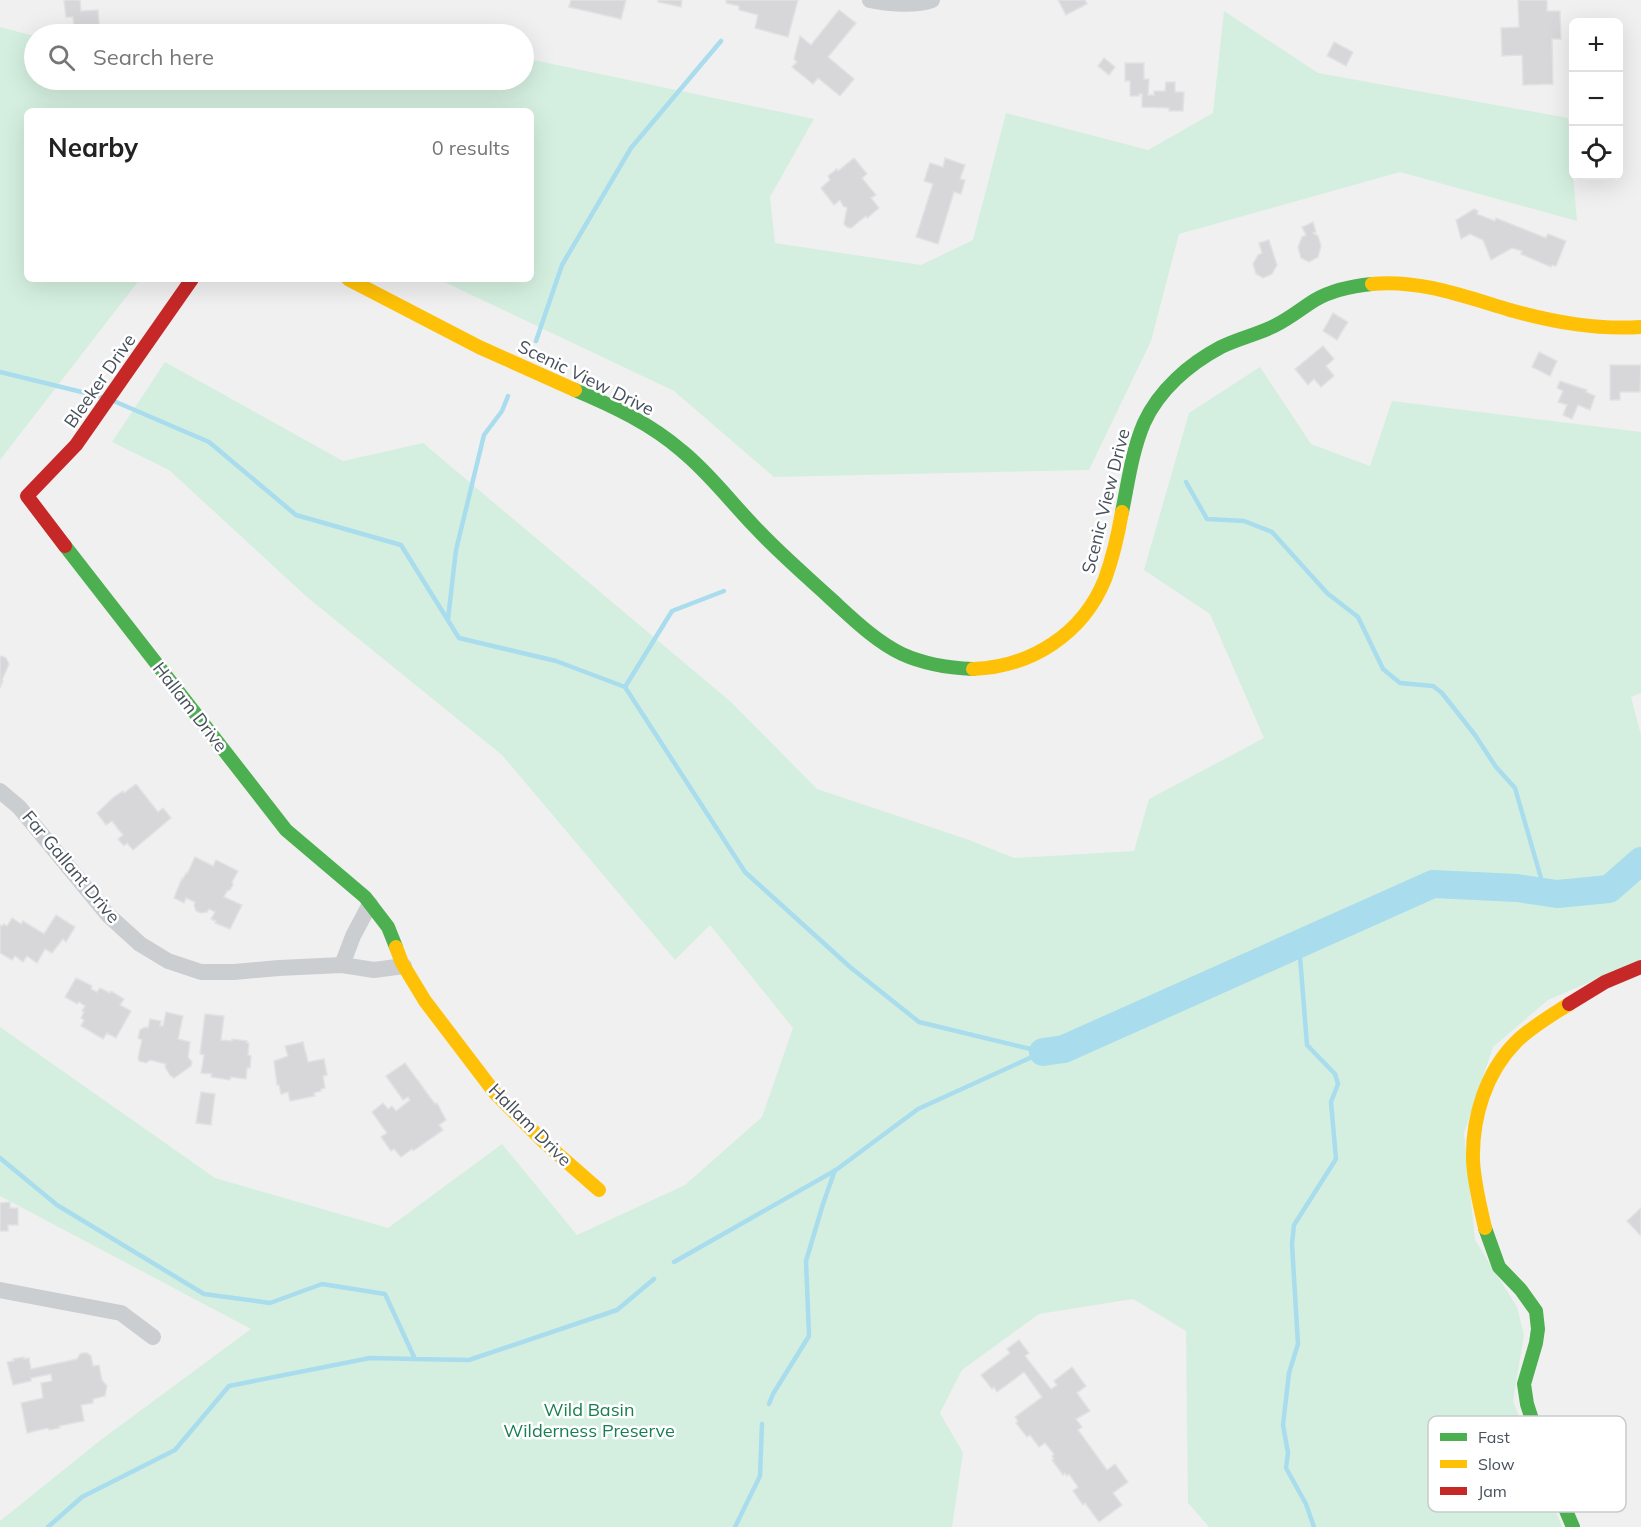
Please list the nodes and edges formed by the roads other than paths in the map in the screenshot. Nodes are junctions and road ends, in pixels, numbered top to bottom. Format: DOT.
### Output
graph roads {
  1 [pos="870,0"];
  2 [pos="932,0"];
  3 [pos="190,282"];
  4 [pos="354,282"];
  5 [pos="1641,327"];
  6 [pos="27,496"];
  7 [pos="0,791"];
  8 [pos="370,904"];
  9 [pos="342,965"];
  10 [pos="404,966"];
  11 [pos="1641,967"];
  12 [pos="599,1190"];
  13 [pos="0,1290"];
  14 [pos="153,1337"];
  15 [pos="1531,1416"];
  16 [pos="1567,1512"];
  17 [pos="1573,1527"];
  1 -- 2 [label="street"];
  3 -- 6 [label="street, Bleeker Drive"];
  4 -- 5 [label="street, Scenic View Drive"];
  6 -- 8 [label="street, Hallam Drive"];
  7 -- 9 [label="street, Far Gallant Drive"];
  8 -- 9 [label="street"];
  8 -- 10 [label="street, Hallam Drive"];
  9 -- 10 [label="street"];
  10 -- 12 [label="street, Hallam Drive"];
  11 -- 15 [label="street"];
  13 -- 14 [label="street"];
  16 -- 17 [label="street"];
}
